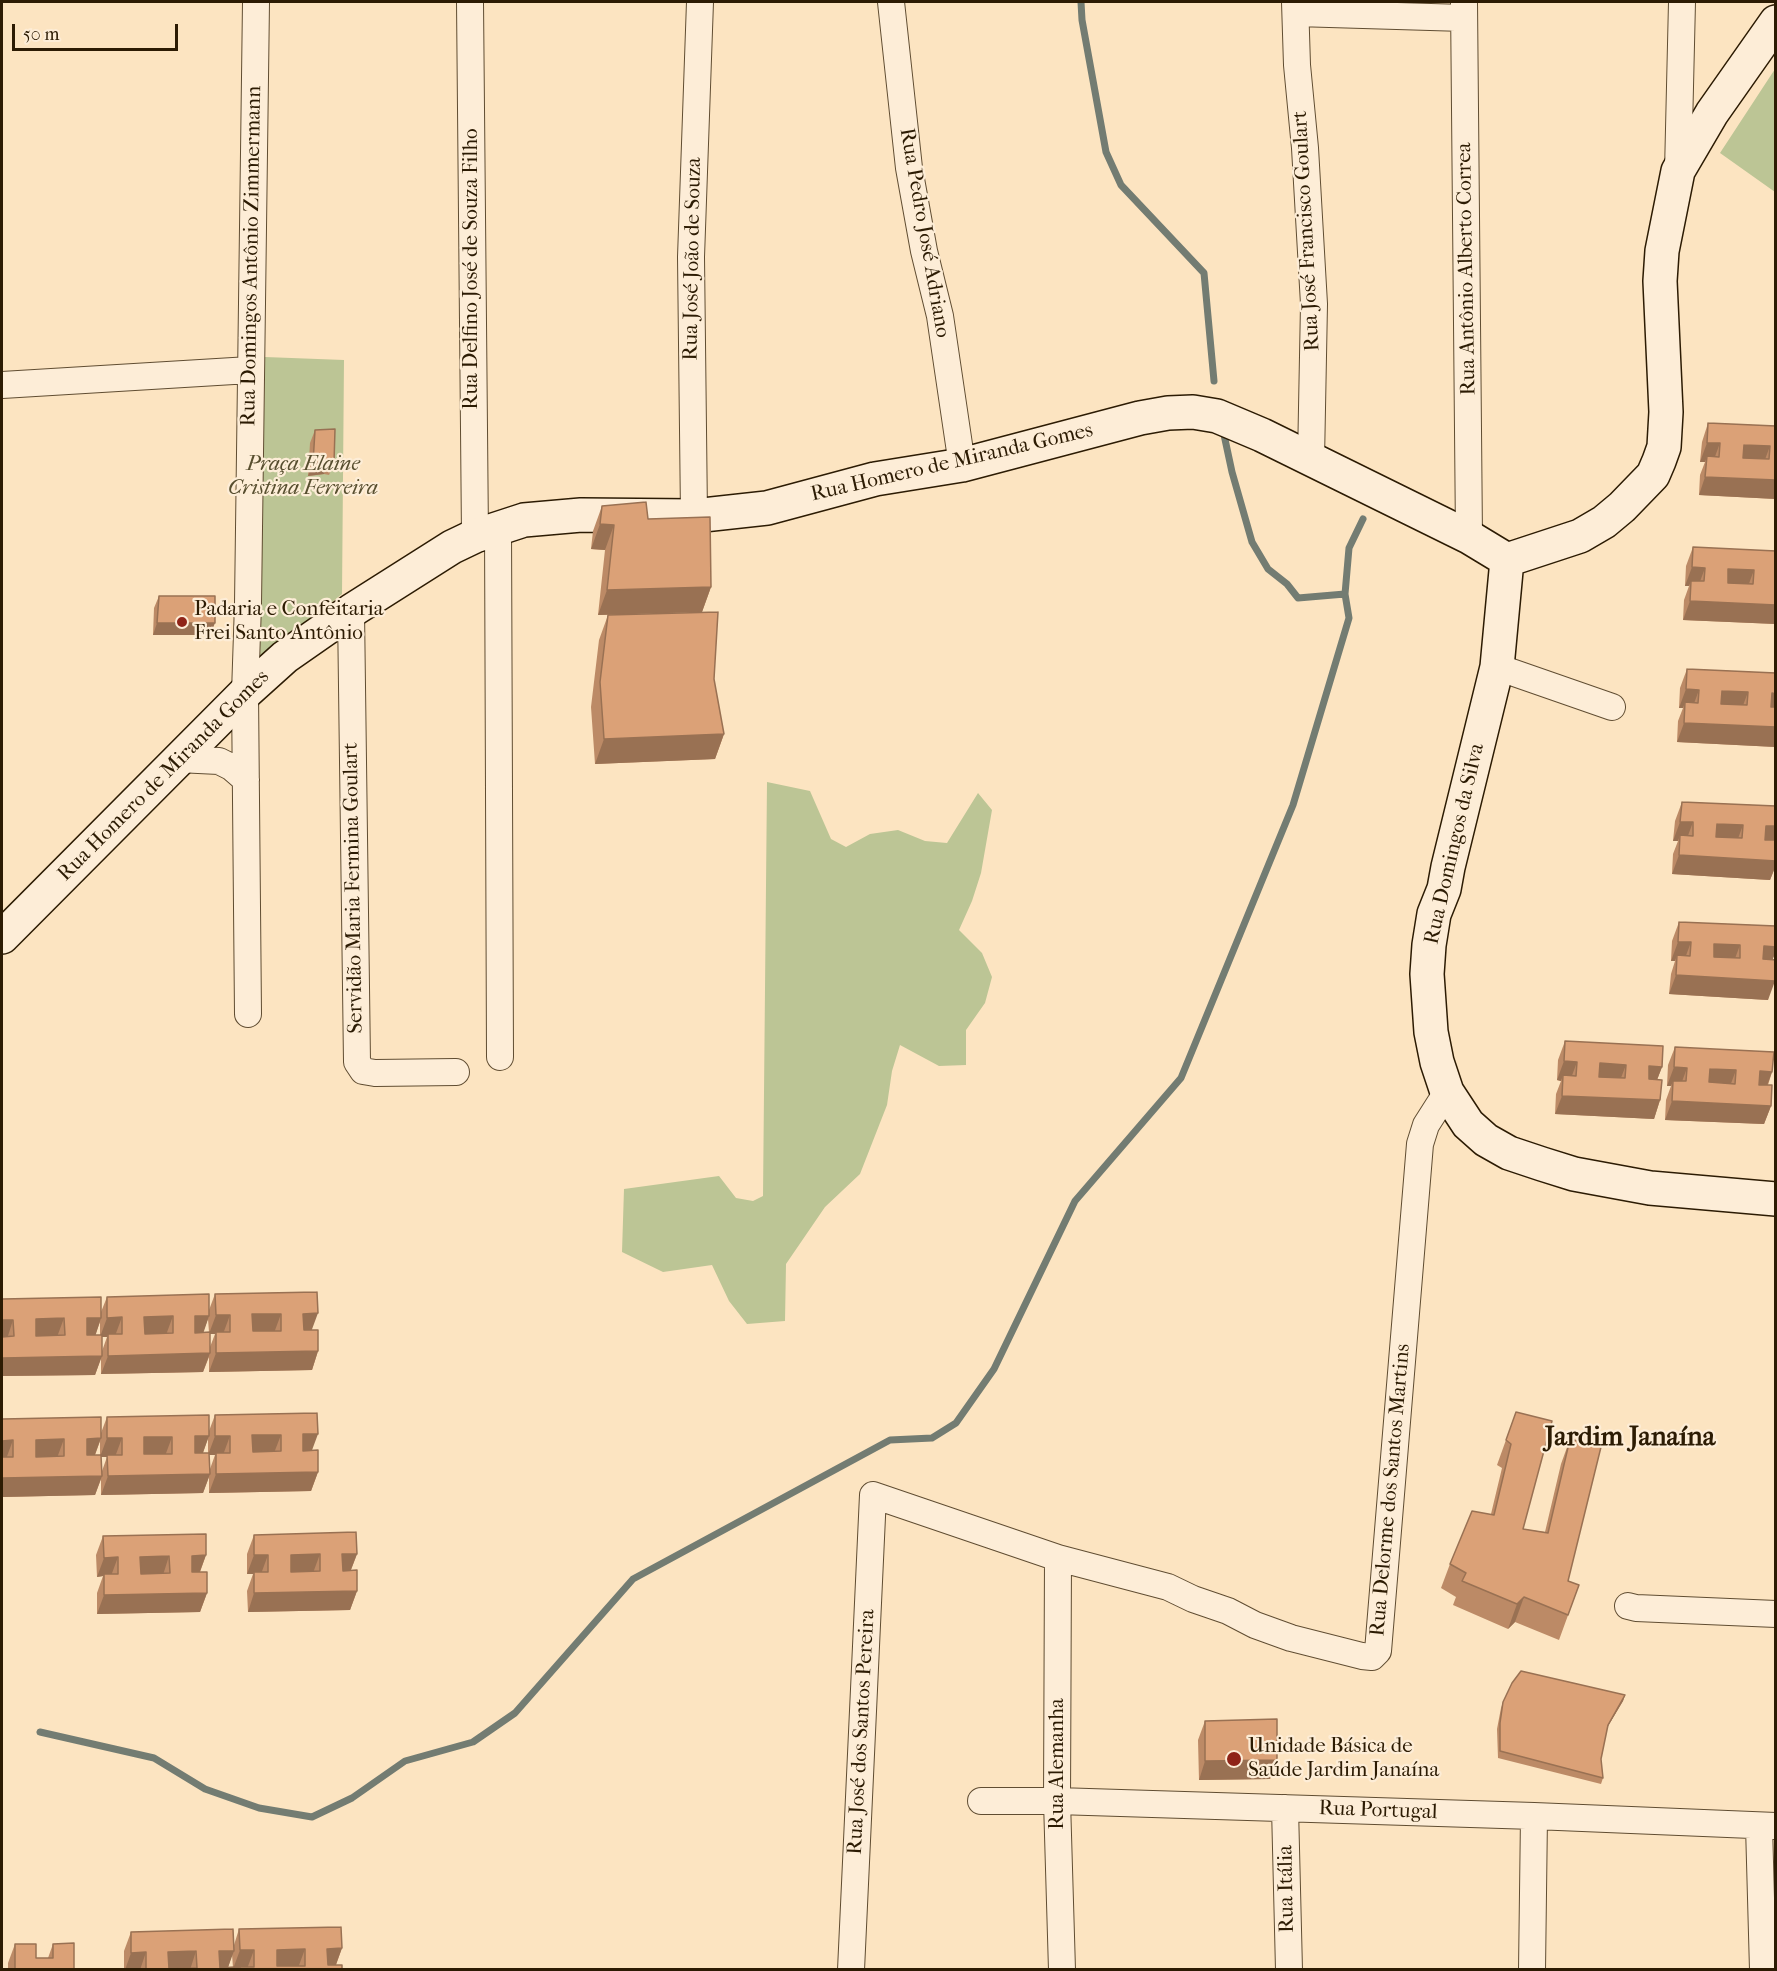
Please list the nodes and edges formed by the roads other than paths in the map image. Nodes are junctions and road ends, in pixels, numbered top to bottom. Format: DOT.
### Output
graph roads {
  1 [pos="256,2"];
  2 [pos="470,2"];
  3 [pos="700,2"];
  4 [pos="891,2"];
  5 [pos="1682,2"];
  6 [pos="1295,8"];
  7 [pos="1333,8"];
  8 [pos="1464,10"];
  9 [pos="1776,22"];
  10 [pos="1678,171"];
  11 [pos="250,370"];
  12 [pos="2,385"];
  13 [pos="1311,460"];
  14 [pos="962,465"];
  15 [pos="694,516"];
  16 [pos="486,532"];
  17 [pos="1469,537"];
  18 [pos="1507,560"];
  19 [pos="351,611"];
  20 [pos="1497,667"];
  21 [pos="245,693"];
  22 [pos="1612,707"];
  23 [pos="178,759"];
  24 [pos="246,780"];
  25 [pos="2,937"];
  26 [pos="248,1014"];
  27 [pos="500,1057"];
  28 [pos="456,1072"];
  29 [pos="1447,1092"];
  30 [pos="1776,1199"];
  31 [pos="873,1495"];
  32 [pos="1058,1558"];
  33 [pos="1628,1606"];
  34 [pos="1776,1614"];
  35 [pos="981,1801"];
  36 [pos="1057,1801"];
  37 [pos="1285,1808"];
  38 [pos="1534,1816"];
  39 [pos="1768,1826"];
  40 [pos="851,1970"];
  41 [pos="1062,1970"];
  42 [pos="1289,1970"];
  43 [pos="1532,1970"];
  44 [pos="1763,1970"];
  1 -- 11 [label="street, Rua Domingos Antônio Zimmermann"];
  2 -- 16 [label="street, Rua Delfino José de Souza Filho"];
  3 -- 15 [label="street, Rua José João de Souza"];
  4 -- 14 [label="street, Rua Pedro José Adriano"];
  5 -- 10 [label="street"];
  6 -- 7 [label="street"];
  6 -- 13 [label="street, Rua José Francisco Goulart"];
  7 -- 8 [label="street"];
  8 -- 17 [label="street, Rua Antônio Alberto Correa"];
  9 -- 10 [label="street"];
  10 -- 18 [label="street"];
  11 -- 12 [label="street"];
  11 -- 21 [label="street, Rua Domingos Antônio Zimmermann"];
  13 -- 14 [label="street, Rua Homero de Miranda Gomes"];
  13 -- 17 [label="street, Rua Homero de Miranda Gomes"];
  14 -- 15 [label="street, Rua Homero de Miranda Gomes"];
  15 -- 16 [label="street, Rua Homero de Miranda Gomes"];
  16 -- 19 [label="street, Rua Homero de Miranda Gomes"];
  16 -- 27 [label="street, Rua Delfino José de Souza Filho"];
  17 -- 18 [label="street, Rua Homero de Miranda Gomes"];
  18 -- 20 [label="street, Rua Domingos da Silva"];
  19 -- 21 [label="street, Rua Homero de Miranda Gomes"];
  19 -- 28 [label="street, Servidão Maria Fermina Goulart"];
  20 -- 22 [label="street"];
  20 -- 29 [label="street, Rua Domingos da Silva"];
  21 -- 23 [label="street, Rua Homero de Miranda Gomes"];
  21 -- 24 [label="street, Rua Domingos Antônio Zimmermann"];
  23 -- 24 [label="street"];
  23 -- 25 [label="street, Rua Homero de Miranda Gomes"];
  24 -- 26 [label="street, Rua Domingos Antônio Zimmermann"];
  29 -- 30 [label="street, Rua Domingos da Silva"];
  29 -- 32 [label="street, Rua Delorme dos Santos Martins"];
  31 -- 32 [label="street, Rua Delorme dos Santos Martins"];
  31 -- 40 [label="street, Rua José dos Santos Pereira"];
  32 -- 36 [label="street, Rua Alemanha"];
  33 -- 34 [label="street"];
  35 -- 36 [label="street, Rua Portugal"];
  36 -- 37 [label="street, Rua Portugal"];
  36 -- 41 [label="street, Rua Alemanha"];
  37 -- 38 [label="street, Rua Portugal"];
  37 -- 42 [label="street, Rua Itália"];
  38 -- 39 [label="street, Rua Portugal"];
  38 -- 43 [label="street"];
  39 -- 44 [label="street"];
}
